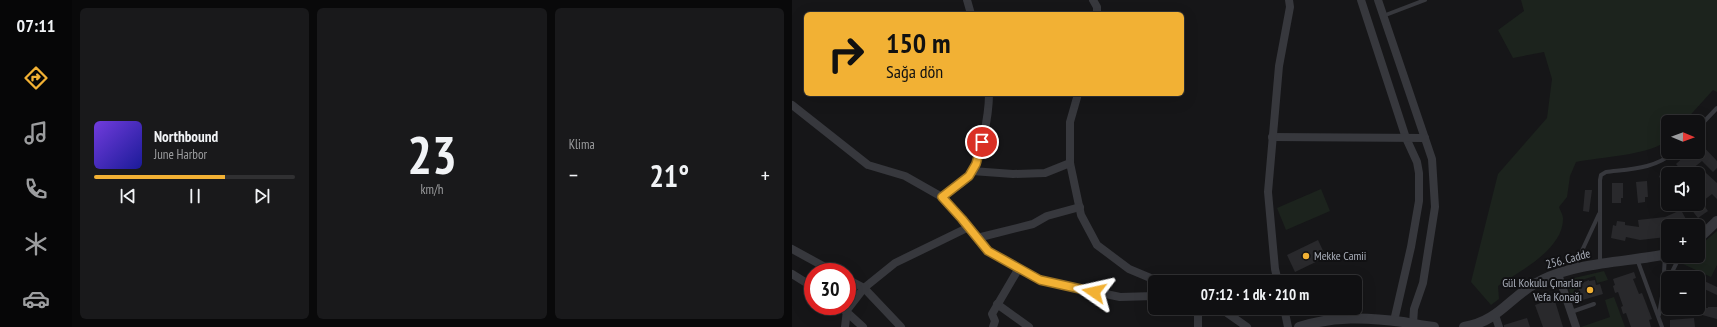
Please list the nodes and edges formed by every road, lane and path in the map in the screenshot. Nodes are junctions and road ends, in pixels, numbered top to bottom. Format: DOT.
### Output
graph roads {
  1 [pos="967,0"];
  2 [pos="1093,0"];
  3 [pos="1361,0"];
  4 [pos="1378,0"];
  5 [pos="1425,0"];
  6 [pos="1290,2"];
  7 [pos="970,12"];
  8 [pos="1096,12"];
  9 [pos="1383,16"];
  10 [pos="989,96"];
  11 [pos="1077,96"];
  12 [pos="792,105"];
  13 [pos="1717,108"];
  14 [pos="1705,121"];
  15 [pos="1272,137"];
  16 [pos="1406,138"];
  17 [pos="1425,138"];
  18 [pos="1665,159"];
  19 [pos="1070,163"];
  20 [pos="972,171"];
  21 [pos="942,197"];
  22 [pos="1080,207"];
  23 [pos="1600,212"];
  24 [pos="1717,221"];
  25 [pos="969,227"];
  26 [pos="1705,232"];
  27 [pos="977,238"];
  28 [pos="792,249"];
  29 [pos="1661,255"];
  30 [pos="1637,258"];
  31 [pos="818,263"];
  32 [pos="1600,264"];
  33 [pos="1019,268"];
  34 [pos="1573,270"];
  35 [pos="792,274"];
  36 [pos="1558,274"];
  37 [pos="1276,275"];
  38 [pos="1148,277"];
  39 [pos="804,281"];
  40 [pos="856,284"];
  41 [pos="864,288"];
  42 [pos="856,296"];
  43 [pos="1148,296"];
  44 [pos="1661,301"];
  45 [pos="998,304"];
  46 [pos="1594,304"];
  47 [pos="1571,312"];
  48 [pos="844,315"];
  49 [pos="851,315"];
  50 [pos="1198,315"];
  51 [pos="1230,315"];
  52 [pos="1285,315"];
  53 [pos="1495,315"];
  54 [pos="1658,317"];
  55 [pos="1394,321"];
  56 [pos="1413,324"];
  57 [pos="1423,326"];
  58 [pos="845,327"];
  59 [pos="863,327"];
  60 [pos="901,327"];
  61 [pos="993,327"];
  62 [pos="1029,327"];
  63 [pos="1198,327"];
  64 [pos="1247,327"];
  65 [pos="1288,327"];
  66 [pos="1299,327"];
  67 [pos="1434,327"];
  68 [pos="1464,327"];
  69 [pos="1499,327"];
  70 [pos="1576,327"];
  71 [pos="1662,327"];
  1 -- 7 [label="street"];
  2 -- 8 [label="street"];
  3 -- 16 [label="street"];
  4 -- 9 [label="street"];
  5 -- 9 [label="lane"];
  6 -- 15 [label="street"];
  9 -- 17 [label="street"];
  10 -- 20 [label="street"];
  11 -- 19 [label="street"];
  12 -- 21 [label="street"];
  13 -- 14 [label="lane"];
  15 -- 16 [label="street"];
  15 -- 37 [label="street"];
  16 -- 17 [label="street"];
  16 -- 55 [label="street"];
  17 -- 56 [label="street"];
  18 -- 23 [label="lane"];
  19 -- 20 [label="street"];
  19 -- 22 [label="street"];
  20 -- 21 [label="street"];
  21 -- 25 [label="street"];
  22 -- 27 [label="street"];
  22 -- 38 [label="street"];
  23 -- 32 [label="lane"];
  23 -- 34 [label="lane"];
  24 -- 26 [label="street"];
  25 -- 27 [label="street"];
  25 -- 41 [label="street"];
  27 -- 33 [label="street"];
  28 -- 31 [label="street"];
  29 -- 30 [label="street, 256. Cadde"];
  30 -- 32 [label="street, 256. Cadde"];
  30 -- 54 [label="lane"];
  32 -- 34 [label="street, 256. Cadde"];
  33 -- 43 [label="street"];
  33 -- 45 [label="street"];
  34 -- 36 [label="street, 256. Cadde"];
  35 -- 39 [label="street"];
  36 -- 47 [label="street"];
  36 -- 53 [label="street, 256. Cadde"];
  40 -- 41 [label="street"];
  41 -- 42 [label="street"];
  41 -- 60 [label="street"];
  44 -- 54 [label="lane"];
  45 -- 61 [label="street"];
  45 -- 62 [label="street"];
  46 -- 47 [label="lane"];
  47 -- 70 [label="street"];
  48 -- 58 [label="street"];
  49 -- 59 [label="street"];
  50 -- 63 [label="street"];
  51 -- 64 [label="street"];
  52 -- 65 [label="street"];
  53 -- 68 [label="street, 256. Cadde"];
  53 -- 69 [label="street"];
  54 -- 71 [label="lane"];
  55 -- 56 [label="street"];
  55 -- 66 [label="street"];
  56 -- 57 [label="street"];
  57 -- 67 [label="street"];
}
